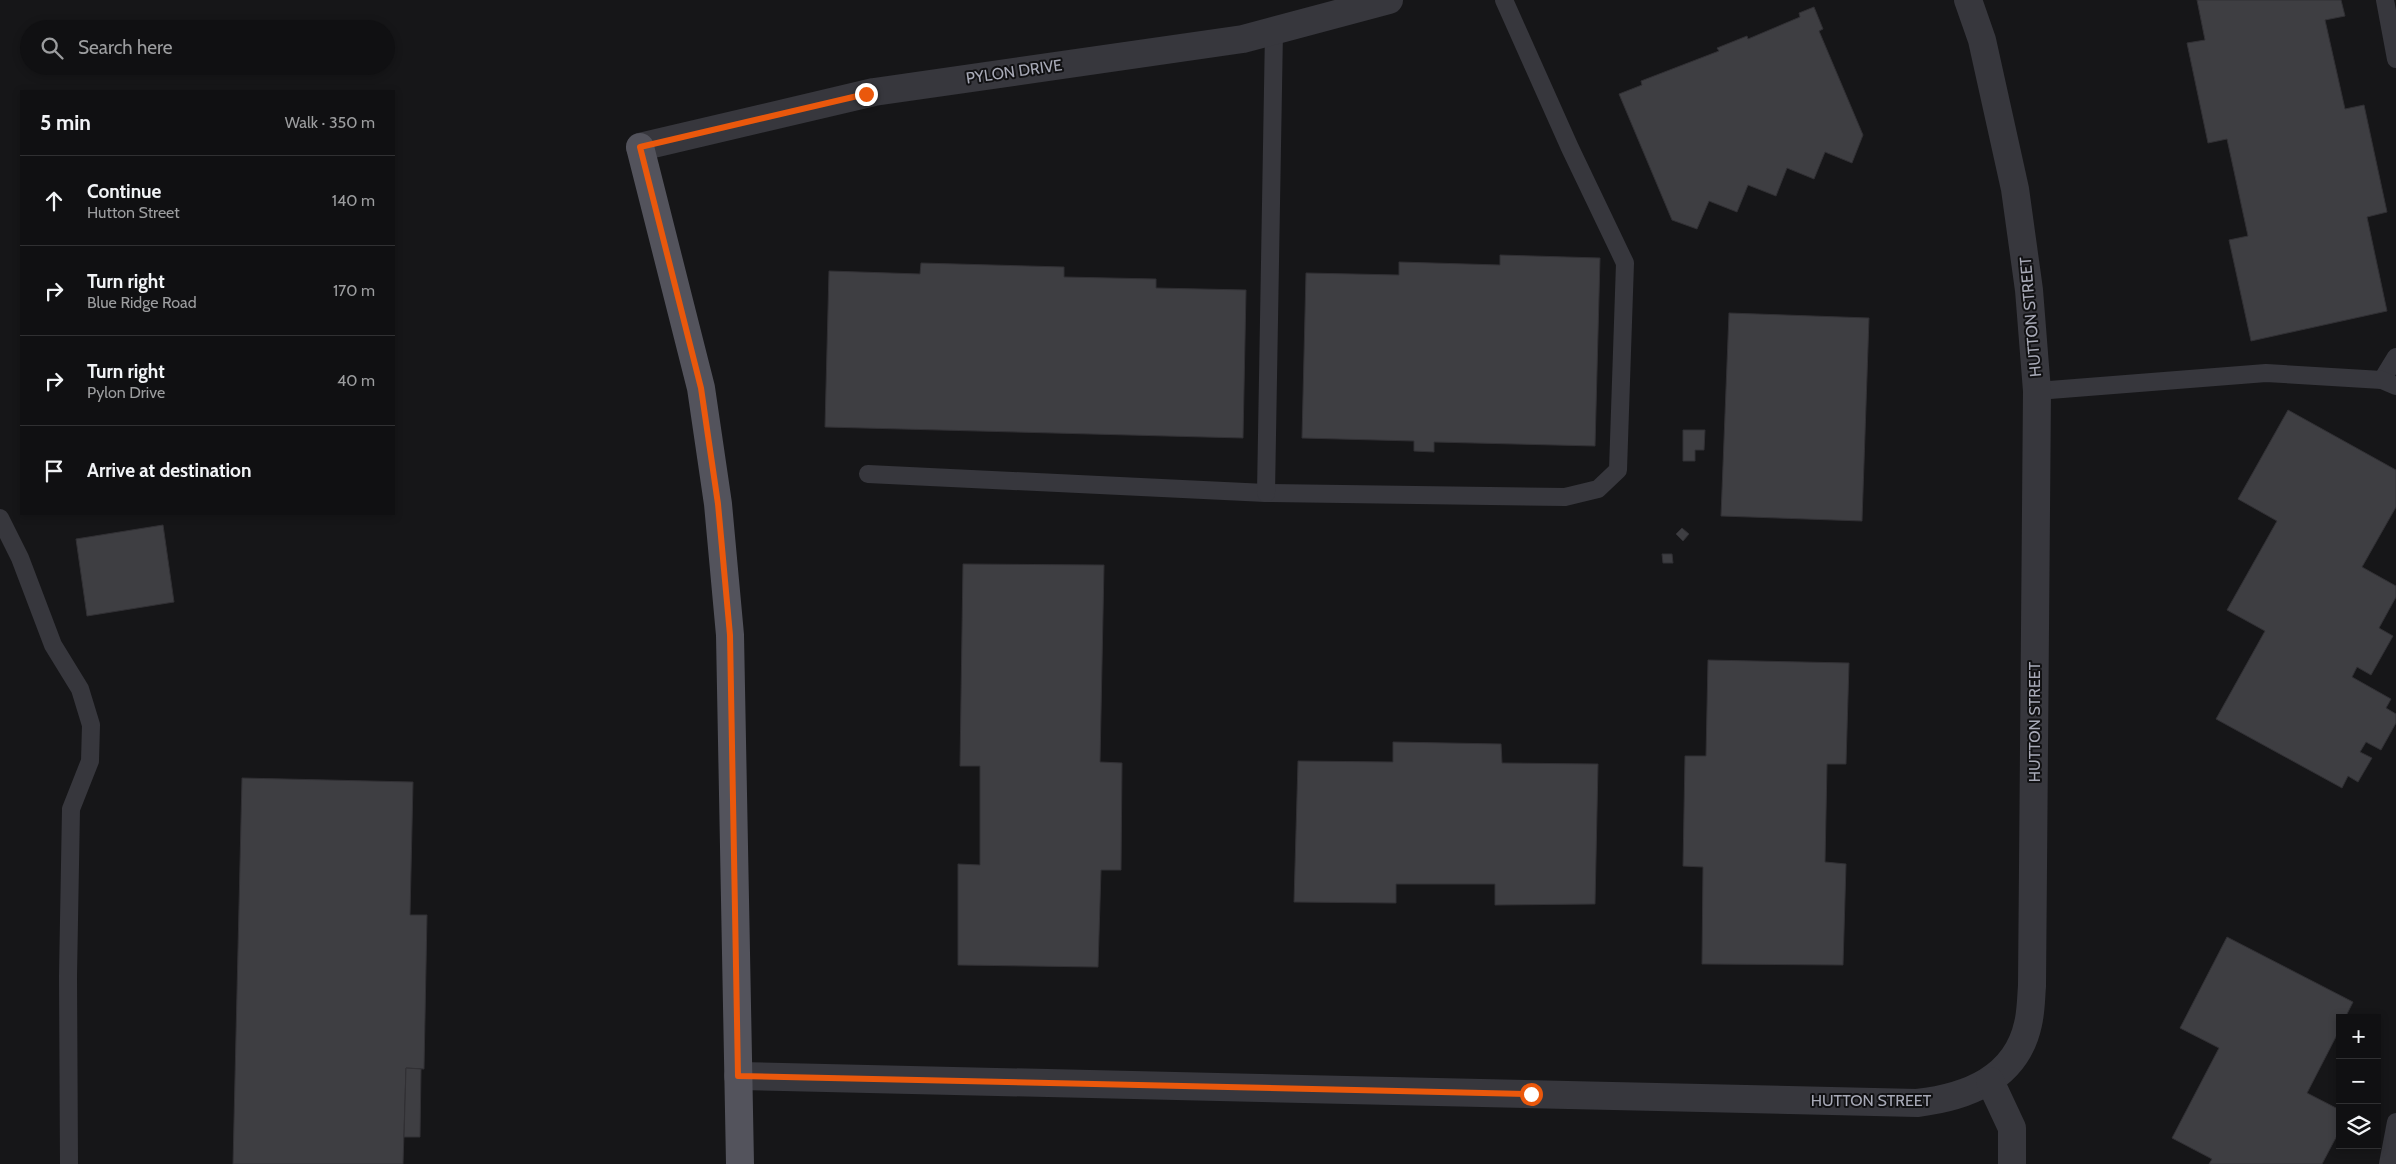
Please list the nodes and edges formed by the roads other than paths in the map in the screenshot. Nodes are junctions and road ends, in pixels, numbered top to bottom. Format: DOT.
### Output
graph roads {
  1 [pos="1389,0"];
  2 [pos="1504,0"];
  3 [pos="1968,0"];
  4 [pos="2385,0"];
  5 [pos="1274,31"];
  6 [pos="2396,59"];
  7 [pos="640,147"];
  8 [pos="2396,357"];
  9 [pos="2389,383"];
  10 [pos="2037,391"];
  11 [pos="868,474"];
  12 [pos="1266,493"];
  13 [pos="0,518"];
  14 [pos="738,1076"];
  15 [pos="1990,1081"];
  16 [pos="2396,1122"];
  17 [pos="69,1164"];
  18 [pos="740,1164"];
  19 [pos="2012,1164"];
  20 [pos="2388,1164"];
  1 -- 5 [label="street, PYLON DRIVE"];
  2 -- 12 [label="lane"];
  3 -- 10 [label="street, HUTTON STREET"];
  4 -- 6 [label="lane"];
  5 -- 7 [label="street, PYLON DRIVE"];
  5 -- 12 [label="lane"];
  7 -- 14 [label="main road"];
  8 -- 9 [label="lane"];
  9 -- 10 [label="lane"];
  10 -- 15 [label="street, HUTTON STREET"];
  11 -- 12 [label="lane"];
  13 -- 17 [label="lane"];
  14 -- 15 [label="street, HUTTON STREET"];
  14 -- 18 [label="main road"];
  15 -- 19 [label="street"];
  16 -- 20 [label="lane"];
}
